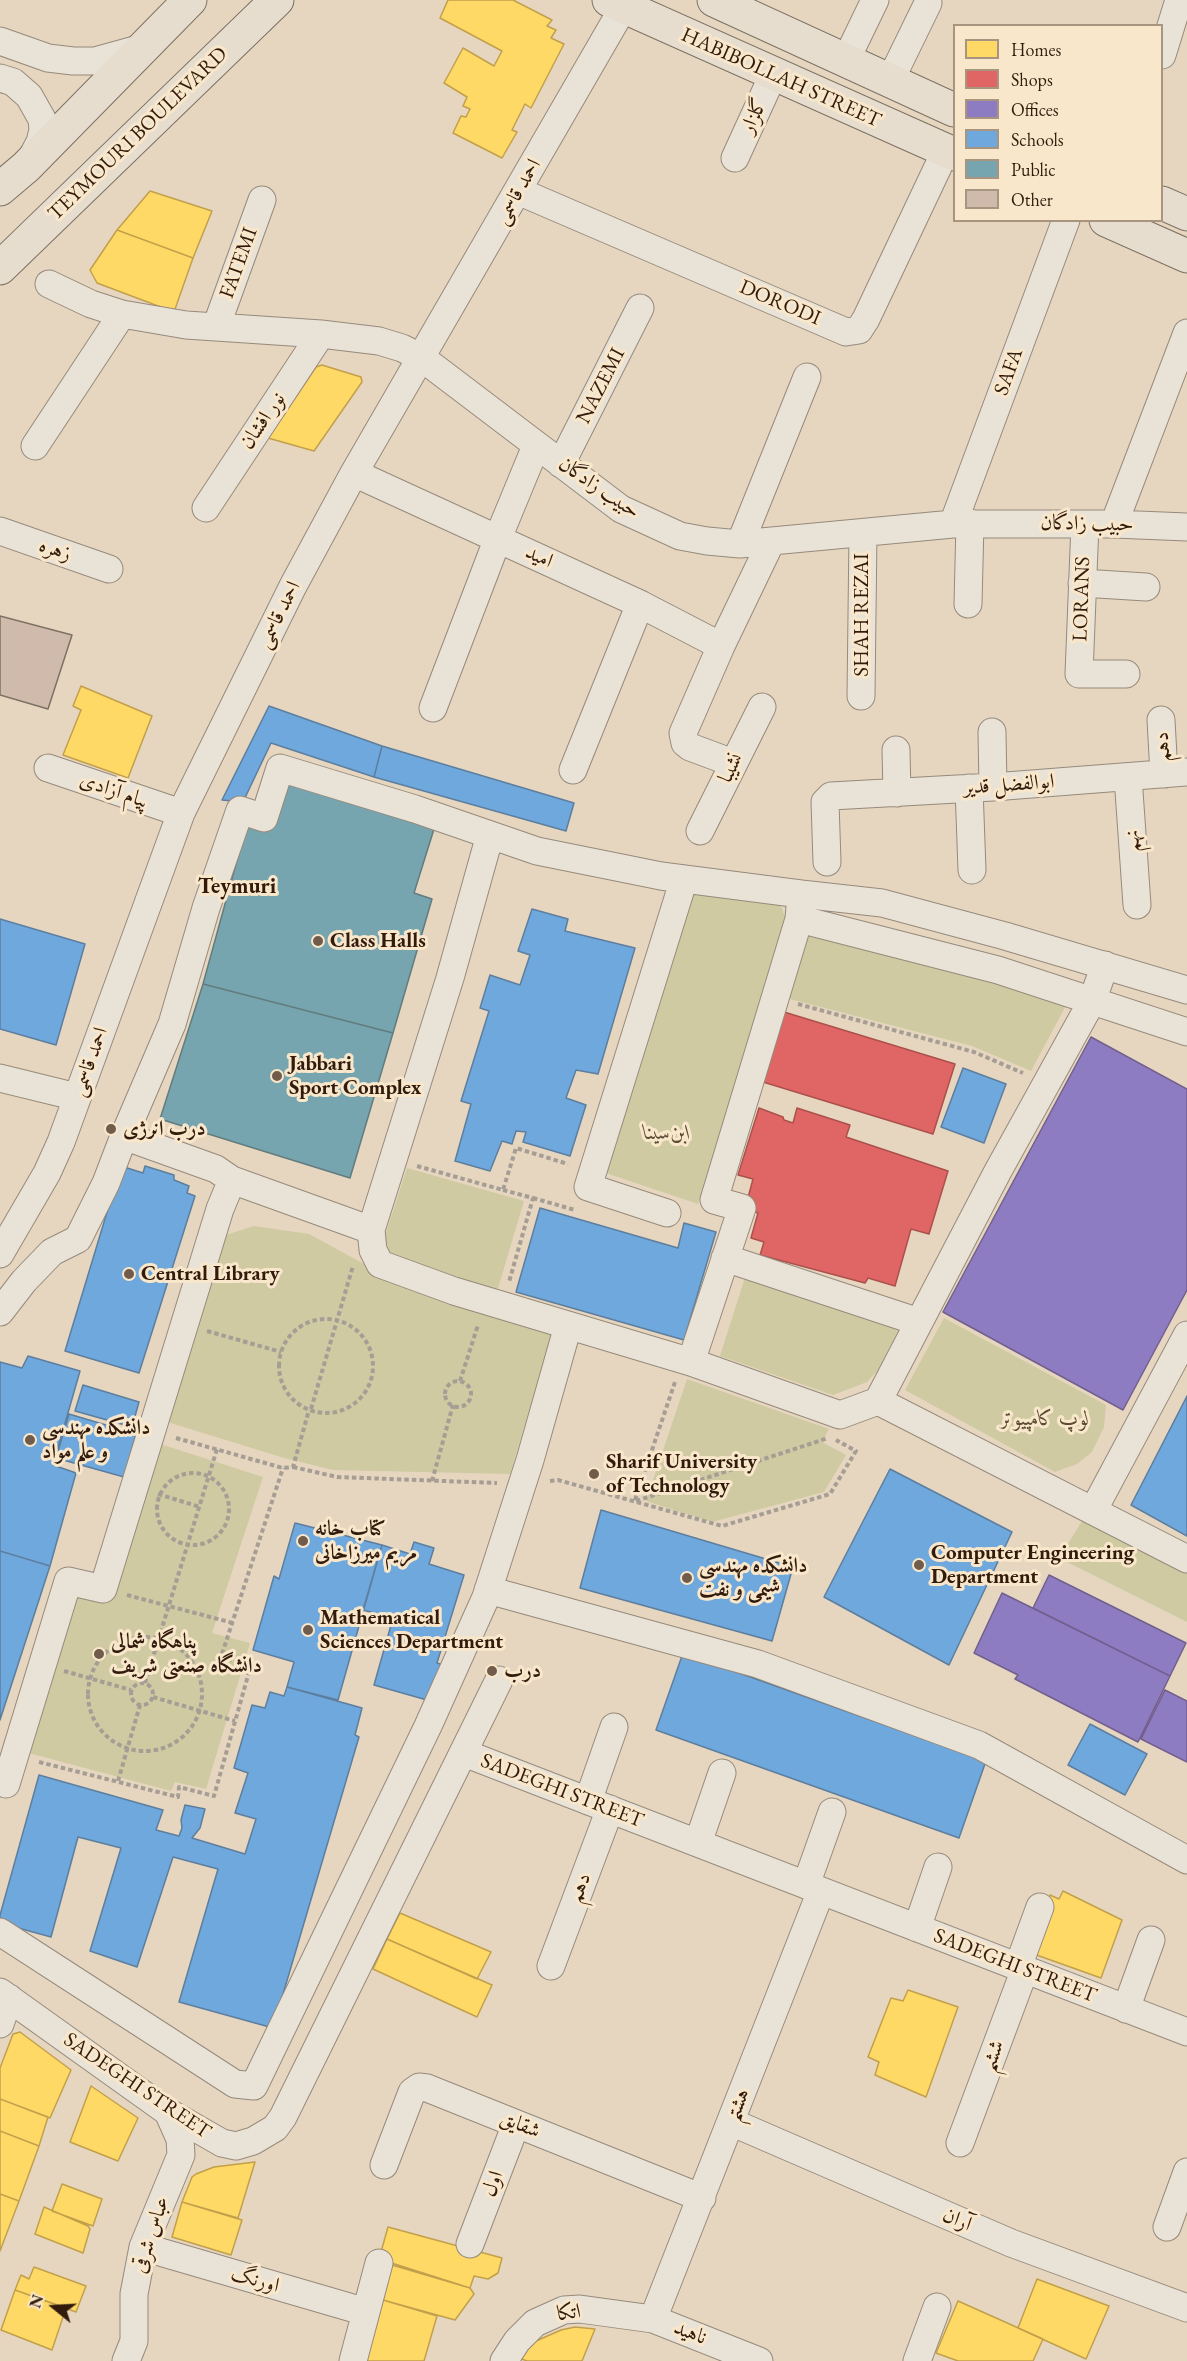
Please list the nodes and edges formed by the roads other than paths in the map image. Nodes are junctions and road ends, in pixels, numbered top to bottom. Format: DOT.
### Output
graph roads {
  1 [pos="190,0"];
  2 [pos="276,0"];
  3 [pos="714,0"];
  4 [pos="875,0"];
  5 [pos="1179,0"];
  6 [pos="928,3"];
  7 [pos="616,4"];
  8 [pos="753,18"];
  9 [pos="10,44"];
  10 [pos="142,48"];
  11 [pos="1163,49"];
  12 [pos="735,57"];
  13 [pos="846,60"];
  14 [pos="773,75"];
  15 [pos="6,80"];
  16 [pos="890,81"];
  17 [pos="953,110"];
  18 [pos="950,152"];
  19 [pos="735,158"];
  20 [pos="26,166"];
  21 [pos="0,189"];
  22 [pos="518,191"];
  23 [pos="262,200"];
  24 [pos="1163,204"];
  25 [pos="1187,214"];
  26 [pos="1064,222"];
  27 [pos="1110,222"];
  28 [pos="1187,256"];
  29 [pos="0,268"];
  30 [pos="49,284"];
  31 [pos="640,308"];
  32 [pos="122,314"];
  33 [pos="216,327"];
  34 [pos="1187,333"];
  35 [pos="321,334"];
  36 [pos="422,358"];
  37 [pos="807,378"];
  38 [pos="35,446"];
  39 [pos="537,446"];
  40 [pos="561,464"];
  41 [pos="354,473"];
  42 [pos="206,508"];
  43 [pos="961,524"];
  44 [pos="1085,524"];
  45 [pos="1114,524"];
  46 [pos="1187,527"];
  47 [pos="0,531"];
  48 [pos="862,533"];
  49 [pos="498,538"];
  50 [pos="771,542"];
  51 [pos="740,543"];
  52 [pos="109,569"];
  53 [pos="1082,583"];
  54 [pos="1146,587"];
  55 [pos="640,604"];
  56 [pos="968,604"];
  57 [pos="721,646"];
  58 [pos="1126,674"];
  59 [pos="861,696"];
  60 [pos="762,707"];
  61 [pos="433,708"];
  62 [pos="1161,720"];
  63 [pos="992,732"];
  64 [pos="896,750"];
  65 [pos="733,762"];
  66 [pos="48,768"];
  67 [pos="573,770"];
  68 [pos="1176,773"];
  69 [pos="1128,777"];
  70 [pos="981,788"];
  71 [pos="897,793"];
  72 [pos="181,813"];
  73 [pos="700,831"];
  74 [pos="490,835"];
  75 [pos="828,862"];
  76 [pos="972,870"];
  77 [pos="684,879"];
  78 [pos="1137,905"];
  79 [pos="800,907"];
  80 [pos="1105,965"];
  81 [pos="1187,990"];
  82 [pos="1092,1001"];
  83 [pos="1187,1032"];
  84 [pos="0,1078"];
  85 [pos="77,1097"];
  86 [pos="124,1136"];
  87 [pos="232,1180"];
  88 [pos="668,1213"];
  89 [pos="368,1229"];
  90 [pos="0,1254"];
  91 [pos="725,1258"];
  92 [pos="0,1312"];
  93 [pos="919,1322"];
  94 [pos="568,1326"];
  95 [pos="1187,1335"];
  96 [pos="687,1361"];
  97 [pos="878,1401"];
  98 [pos="1093,1510"];
  99 [pos="1187,1559"];
  100 [pos="488,1590"];
  101 [pos="499,1680"];
  102 [pos="614,1727"];
  103 [pos="464,1753"];
  104 [pos="722,1773"];
  105 [pos="6,1784"];
  106 [pos="599,1805"];
  107 [pos="832,1812"];
  108 [pos="698,1843"];
  109 [pos="1187,1860"];
  110 [pos="938,1867"];
  111 [pos="814,1888"];
  112 [pos="1040,1906"];
  113 [pos="917,1928"];
  114 [pos="0,1932"];
  115 [pos="1151,1940"];
  116 [pos="551,1966"];
  117 [pos="1022,1968"];
  118 [pos="4,1995"];
  119 [pos="1126,2009"];
  120 [pos="0,2024"];
  121 [pos="1187,2032"];
  122 [pos="168,2112"];
  123 [pos="731,2122"];
  124 [pos="516,2124"];
  125 [pos="960,2143"];
  126 [pos="384,2165"];
  127 [pos="1187,2172"];
  128 [pos="702,2198"];
  129 [pos="1167,2228"];
  130 [pos="470,2244"];
  131 [pos="143,2247"];
  132 [pos="379,2263"];
  133 [pos="937,2307"];
  134 [pos="1187,2308"];
  135 [pos="366,2312"];
  136 [pos="653,2319"];
  137 [pos="715,2353"];
  138 [pos="126,2361"];
  139 [pos="353,2361"];
  140 [pos="504,2361"];
  141 [pos="759,2361"];
  142 [pos="916,2361"];
  1 -- 10 [label="main road"];
  2 -- 29 [label="main road, TEYMOURI BOULEVARD"];
  3 -- 8 [label="main road, HABIBOLLAH STREET"];
  4 -- 13 [label="street"];
  5 -- 11 [label="street"];
  6 -- 16 [label="street"];
  7 -- 12 [label="main road, HABIBOLLAH STREET"];
  7 -- 22 [label="street, احمد قاسمی"];
  8 -- 12 [label="main road"];
  8 -- 13 [label="main road, HABIBOLLAH STREET"];
  9 -- 10 [label="street"];
  9 -- 15 [label="street"];
  10 -- 20 [label="main road"];
  12 -- 14 [label="main road, HABIBOLLAH STREET"];
  13 -- 16 [label="main road, HABIBOLLAH STREET"];
  14 -- 18 [label="main road, HABIBOLLAH STREET"];
  14 -- 19 [label="street, گلزار"];
  15 -- 20 [label="street"];
  16 -- 17 [label="main road, HABIBOLLAH STREET"];
  18 -- 22 [label="street, DORODI"];
  20 -- 21 [label="main road"];
  22 -- 36 [label="street, احمد قاسمی"];
  23 -- 33 [label="street, FATEMI"];
  24 -- 25 [label="main road"];
  26 -- 43 [label="street, SAFA"];
  27 -- 28 [label="main road"];
  30 -- 32 [label="street, حبیب زادگان"];
  31 -- 40 [label="street, NAZEMI"];
  32 -- 33 [label="street, حبیب زادگان"];
  32 -- 38 [label="street"];
  33 -- 35 [label="street, حبیب زادگان"];
  34 -- 45 [label="street"];
  35 -- 36 [label="street, حبیب زادگان"];
  35 -- 42 [label="street, نور افشان"];
  36 -- 39 [label="street, حبیب زادگان"];
  36 -- 41 [label="street, احمد قاسمی"];
  37 -- 51 [label="street"];
  39 -- 40 [label="street, حبیب زادگان"];
  39 -- 49 [label="street"];
  40 -- 51 [label="street, حبیب زادگان"];
  41 -- 49 [label="street, امید"];
  41 -- 72 [label="street, احمد قاسمی"];
  43 -- 44 [label="street, حبیب زادگان"];
  43 -- 48 [label="street, حبیب زادگان"];
  43 -- 56 [label="street, SAFA"];
  44 -- 45 [label="street, حبیب زادگان"];
  44 -- 53 [label="street, LORANS"];
  45 -- 46 [label="street, حبیب زادگان"];
  47 -- 52 [label="street, زهره"];
  48 -- 50 [label="street, حبیب زادگان"];
  48 -- 59 [label="street, SHAH REZAI"];
  49 -- 55 [label="street, امید"];
  49 -- 61 [label="street"];
  50 -- 51 [label="street, حبیب زادگان"];
  50 -- 57 [label="street"];
  53 -- 54 [label="street"];
  53 -- 58 [label="street, LORANS"];
  55 -- 57 [label="street, امید"];
  55 -- 67 [label="street"];
  57 -- 65 [label="street"];
  60 -- 65 [label="street, نشیبا"];
  62 -- 68 [label="street, دهم"];
  63 -- 70 [label="street"];
  64 -- 71 [label="street"];
  65 -- 73 [label="street, نشیبا"];
  66 -- 72 [label="street, پیام آزادی"];
  68 -- 69 [label="street, ابوالفضل قدیر"];
  69 -- 70 [label="street, ابوالفضل قدیر"];
  69 -- 78 [label="street, نهم"];
  70 -- 71 [label="street, ابوالفضل قدیر"];
  70 -- 76 [label="street"];
  71 -- 75 [label="street, ابوالفضل قدیر"];
  72 -- 85 [label="street, احمد قاسمی"];
  74 -- 77 [label="street"];
  74 -- 86 [label="street"];
  74 -- 89 [label="street"];
  77 -- 79 [label="street"];
  77 -- 88 [label="street"];
  79 -- 80 [label="street"];
  79 -- 82 [label="street"];
  79 -- 91 [label="street"];
  80 -- 81 [label="street"];
  80 -- 82 [label="street"];
  82 -- 83 [label="street"];
  82 -- 93 [label="street"];
  84 -- 85 [label="street"];
  85 -- 90 [label="street, احمد قاسمی"];
  86 -- 87 [label="street"];
  86 -- 92 [label="street"];
  87 -- 89 [label="street"];
  87 -- 105 [label="street"];
  89 -- 94 [label="street"];
  91 -- 93 [label="street"];
  91 -- 96 [label="street"];
  93 -- 97 [label="street"];
  94 -- 96 [label="street"];
  94 -- 100 [label="street"];
  95 -- 98 [label="street"];
  96 -- 97 [label="street"];
  97 -- 98 [label="street"];
  98 -- 99 [label="street"];
  100 -- 109 [label="street"];
  100 -- 114 [label="street"];
  101 -- 103 [label="street"];
  102 -- 106 [label="street, دهم"];
  103 -- 106 [label="street, SADEGHI STREET"];
  103 -- 122 [label="street, SADEGHI STREET"];
  104 -- 108 [label="street"];
  106 -- 108 [label="street, SADEGHI STREET"];
  106 -- 116 [label="street, دهم"];
  107 -- 111 [label="street, هشتم"];
  108 -- 111 [label="street, SADEGHI STREET"];
  110 -- 113 [label="street"];
  111 -- 113 [label="street, SADEGHI STREET"];
  111 -- 123 [label="street, هشتم"];
  112 -- 117 [label="street, ششم"];
  113 -- 117 [label="street, SADEGHI STREET"];
  115 -- 119 [label="street"];
  117 -- 119 [label="street, SADEGHI STREET"];
  117 -- 125 [label="street, ششم"];
  118 -- 120 [label="street"];
  118 -- 122 [label="street, SADEGHI STREET"];
  119 -- 121 [label="street, SADEGHI STREET"];
  122 -- 131 [label="street, عباس شرقی"];
  123 -- 128 [label="street, هشتم"];
  123 -- 134 [label="street, آران"];
  124 -- 126 [label="street, شقایق"];
  124 -- 128 [label="street, شقایق"];
  124 -- 130 [label="street, اول"];
  127 -- 129 [label="street"];
  128 -- 136 [label="street, هشتم"];
  131 -- 135 [label="street, اورنگ"];
  131 -- 138 [label="street, عباس شرقی"];
  132 -- 135 [label="street"];
  133 -- 142 [label="street"];
  135 -- 139 [label="street"];
  136 -- 137 [label="street, ناهید"];
  136 -- 140 [label="street, اتکا"];
  137 -- 141 [label="street, ناهید"];
}
